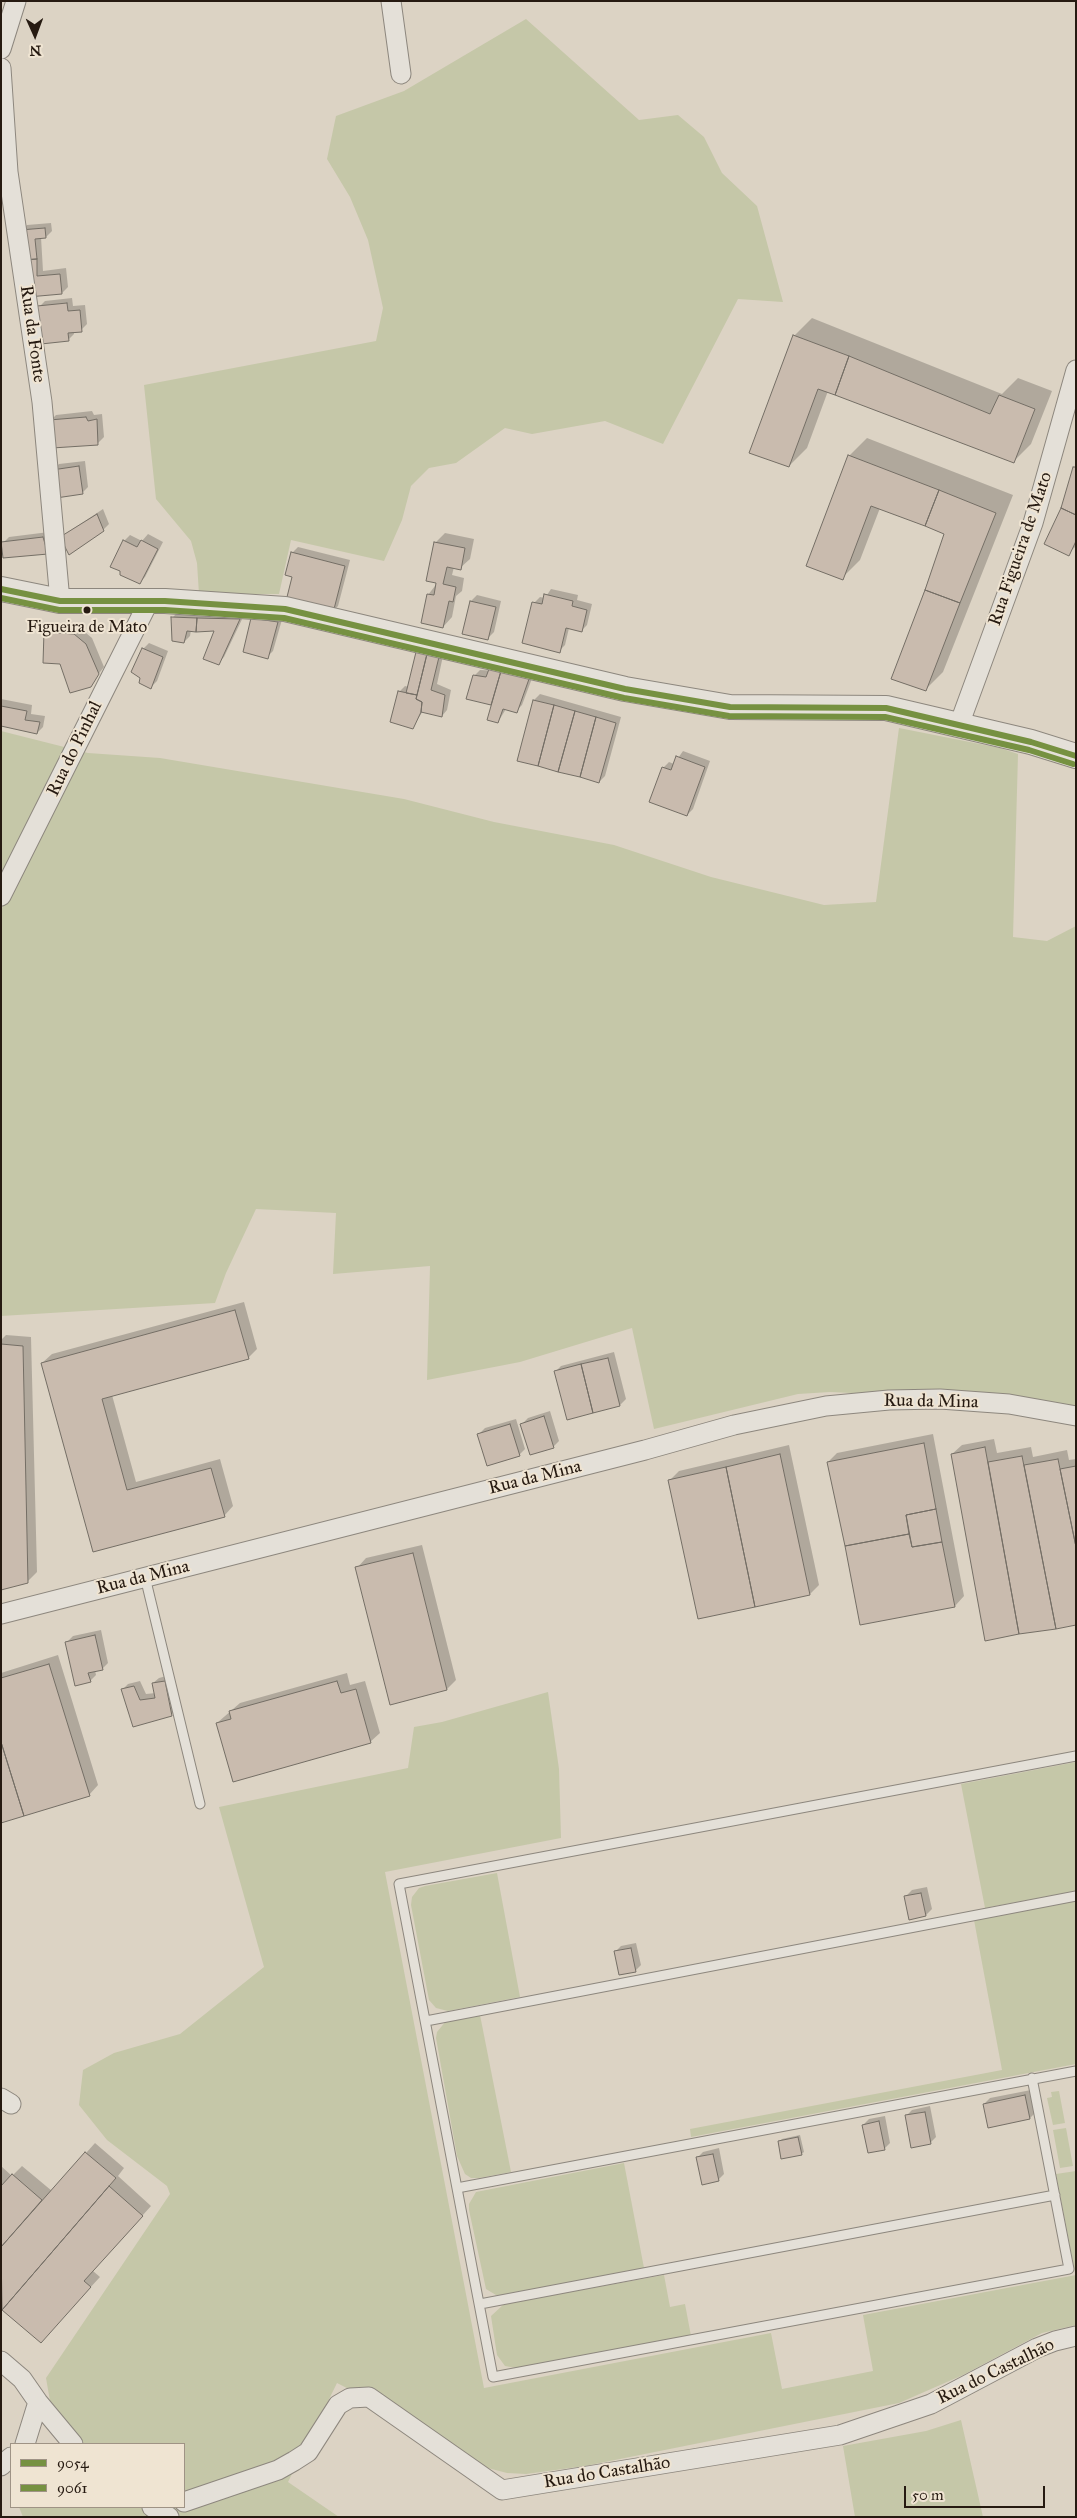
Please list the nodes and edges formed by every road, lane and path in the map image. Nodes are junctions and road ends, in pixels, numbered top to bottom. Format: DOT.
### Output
graph roads {
  1 [pos="16,1"];
  2 [pos="391,1"];
  3 [pos="1,50"];
  4 [pos="1,68"];
  5 [pos="401,74"];
  6 [pos="1076,370"];
  7 [pos="1,589"];
  8 [pos="60,601"];
  9 [pos="149,601"];
  10 [pos="959,725"];
  11 [pos="1076,756"];
  12 [pos="1,896"];
  13 [pos="1076,1416"];
  14 [pos="146,1578"];
  15 [pos="1,1614"];
  16 [pos="1076,1756"];
  17 [pos="200,1804"];
  18 [pos="1076,1896"];
  19 [pos="426,2021"];
  20 [pos="1076,2070"];
  21 [pos="1032,2078"];
  22 [pos="458,2188"];
  23 [pos="1055,2195"];
  24 [pos="480,2304"];
  25 [pos="1076,2336"];
  26 [pos="1,2361"];
  27 [pos="38,2402"];
  28 [pos="26,2443"];
  29 [pos="72,2443"];
  30 [pos="185,2502"];
  1 -- 3 [label="street"];
  2 -- 5 [label="street"];
  4 -- 8 [label="street, Rua da Fonte"];
  6 -- 10 [label="street, Rua Figueira de Mato"];
  7 -- 8 [label="street"];
  8 -- 9 [label="street"];
  9 -- 10 [label="street"];
  9 -- 12 [label="street, Rua do Pinhal"];
  10 -- 11 [label="street"];
  13 -- 14 [label="street, Rua da Mina"];
  14 -- 15 [label="street, Rua da Mina"];
  14 -- 17 [label="lane"];
  16 -- 19 [label="lane"];
  18 -- 19 [label="lane"];
  19 -- 22 [label="lane"];
  20 -- 21 [label="lane"];
  21 -- 22 [label="lane"];
  21 -- 23 [label="lane"];
  22 -- 24 [label="lane"];
  23 -- 24 [label="lane"];
  23 -- 24 [label="lane"];
  25 -- 30 [label="street, Rua do Castalhão"];
  26 -- 27 [label="street"];
  27 -- 28 [label="street"];
  27 -- 29 [label="street"];
}
